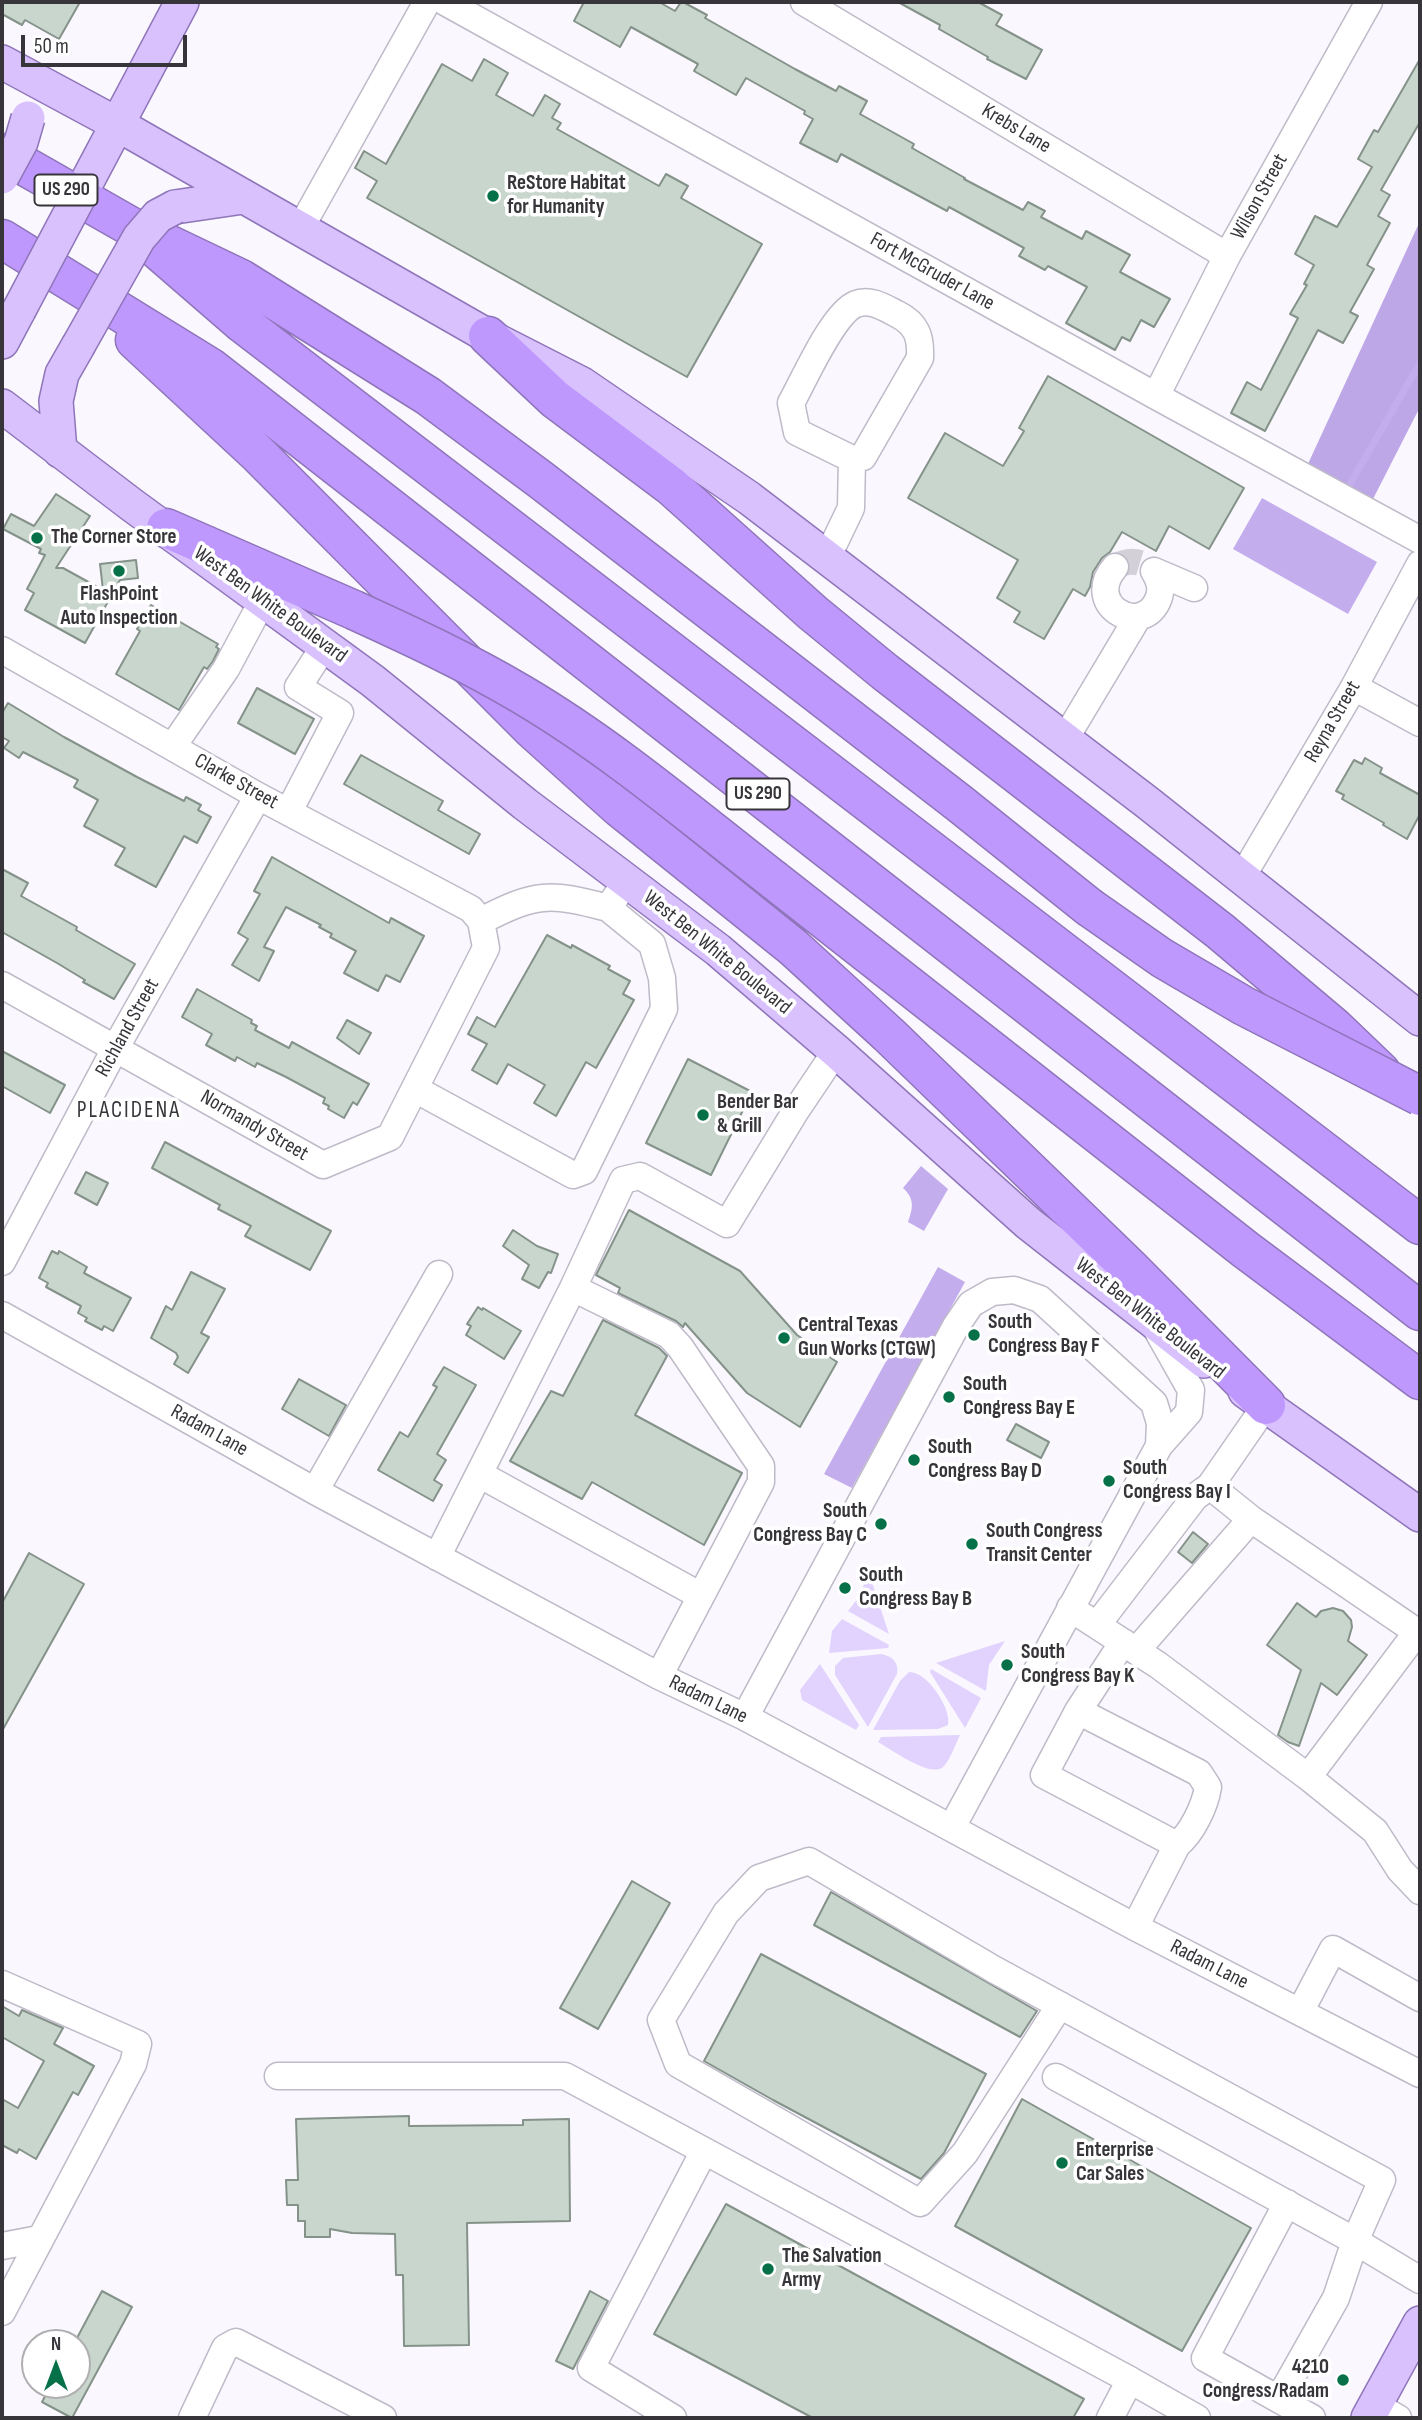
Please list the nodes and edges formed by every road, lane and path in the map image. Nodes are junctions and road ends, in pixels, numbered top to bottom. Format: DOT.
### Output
graph roads {
  1 [pos="182,2"];
  2 [pos="427,2"];
  3 [pos="446,2"];
  4 [pos="804,2"];
  5 [pos="1369,2"];
  6 [pos="3,63"];
  7 [pos="117,124"];
  8 [pos="2,153"];
  9 [pos="2,177"];
  10 [pos="243,197"];
  11 [pos="130,226"];
  12 [pos="300,229"];
  13 [pos="2,239"];
  14 [pos="1227,256"];
  15 [pos="86,292"];
  16 [pos="488,336"];
  17 [pos="2,342"];
  18 [pos="1156,396"];
  19 [pos="2,407"];
  20 [pos="60,451"];
  21 [pos="852,459"];
  22 [pos="166,528"];
  23 [pos="1420,540"];
  24 [pos="827,558"];
  25 [pos="1420,564"];
  26 [pos="1115,567"];
  27 [pos="1194,588"];
  28 [pos="263,600"];
  29 [pos="1138,617"];
  30 [pos="325,645"];
  31 [pos="2,650"];
  32 [pos="1354,687"];
  33 [pos="1420,723"];
  34 [pos="1065,739"];
  35 [pos="173,746"];
  36 [pos="258,796"];
  37 [pos="289,811"];
  38 [pos="1242,877"];
  39 [pos="617,895"];
  40 [pos="476,915"];
  41 [pos="2,985"];
  42 [pos="1420,1019"];
  43 [pos="116,1047"];
  44 [pos="836,1051"];
  45 [pos="415,1089"];
  46 [pos="1420,1097"];
  47 [pos="1420,1110"];
  48 [pos="1420,1225"];
  49 [pos="2,1262"];
  50 [pos="439,1274"];
  51 [pos="573,1288"];
  52 [pos="1420,1311"];
  53 [pos="2,1315"];
  54 [pos="1154,1323"];
  55 [pos="1420,1380"];
  56 [pos="1266,1405"];
  57 [pos="1159,1446"];
  58 [pos="479,1474"];
  59 [pos="1210,1486"];
  60 [pos="315,1491"];
  61 [pos="1420,1515"];
  62 [pos="1251,1519"];
  63 [pos="438,1557"];
  64 [pos="701,1596"];
  65 [pos="1070,1608"];
  66 [pos="1097,1625"];
  67 [pos="1419,1632"];
  68 [pos="1130,1646"];
  69 [pos="659,1676"];
  70 [pos="1078,1712"];
  71 [pos="745,1717"];
  72 [pos="1308,1777"];
  73 [pos="952,1827"];
  74 [pos="1177,1845"];
  75 [pos="1420,1891"];
  76 [pos="1135,1927"];
  77 [pos="2,1984"];
  78 [pos="1420,1998"];
  79 [pos="1060,2005"];
  80 [pos="1300,2012"];
  81 [pos="1420,2074"];
  82 [pos="278,2076"];
  83 [pos="1056,2077"];
  84 [pos="704,2151"];
  85 [pos="1287,2203"];
  86 [pos="39,2239"];
  87 [pos="1355,2241"];
  88 [pos="2,2246"];
  89 [pos="1420,2280"];
  90 [pos="2,2312"];
  91 [pos="1419,2330"];
  92 [pos="1130,2380"];
  93 [pos="1279,2399"];
  94 [pos="1380,2414"];
  95 [pos="192,2418"];
  96 [pos="383,2418"];
  97 [pos="673,2418"];
  98 [pos="1110,2418"];
  99 [pos="1197,2418"];
  100 [pos="1312,2418"];
  1 -- 7 [label="main road"];
  2 -- 12 [label="street"];
  3 -- 18 [label="street, Fort McGruder Lane"];
  4 -- 14 [label="street, Krebs Lane"];
  5 -- 14 [label="street, Wilson Street"];
  6 -- 7 [label="main road"];
  6 -- 9 [label="main road, bridge"];
  7 -- 10 [label="main road"];
  7 -- 17 [label="main road, bridge"];
  8 -- 11 [label="highway, US 290"];
  10 -- 12 [label="main road"];
  10 -- 20 [label="main road, bridge"];
  11 -- 46 [label="highway, bridge"];
  11 -- 48 [label="highway, US 290"];
  12 -- 16 [label="main road"];
  13 -- 15 [label="highway, US 290"];
  14 -- 18 [label="street, Wilson Street"];
  15 -- 52 [label="highway, US 290"];
  15 -- 56 [label="highway"];
  16 -- 24 [label="main road"];
  16 -- 47 [label="highway"];
  18 -- 23 [label="street, Fort McGruder Lane"];
  19 -- 20 [label="main road, West Ben White Boulevard"];
  20 -- 22 [label="main road, West Ben White Boulevard"];
  21 -- 21 [label="street"];
  21 -- 24 [label="street"];
  22 -- 28 [label="main road, West Ben White Boulevard"];
  22 -- 55 [label="highway, bridge"];
  24 -- 34 [label="main road"];
  25 -- 32 [label="street, Reyna Street"];
  26 -- 29 [label="street"];
  27 -- 29 [label="street"];
  28 -- 30 [label="main road, West Ben White Boulevard"];
  28 -- 35 [label="street"];
  29 -- 34 [label="street"];
  30 -- 37 [label="street"];
  30 -- 39 [label="main road, West Ben White Boulevard"];
  31 -- 35 [label="street, Clarke Street"];
  32 -- 33 [label="street"];
  32 -- 38 [label="street, Reyna Street"];
  34 -- 38 [label="main road"];
  35 -- 36 [label="street, Clarke Street"];
  36 -- 37 [label="street, Clarke Street"];
  36 -- 43 [label="street, Richland Street"];
  37 -- 40 [label="street, Clarke Street"];
  38 -- 42 [label="main road"];
  39 -- 40 [label="street"];
  39 -- 44 [label="main road, West Ben White Boulevard"];
  39 -- 45 [label="street"];
  40 -- 45 [label="street"];
  41 -- 43 [label="street, Normandy Street"];
  43 -- 45 [label="street, Normandy Street"];
  43 -- 49 [label="street, Richland Street"];
  44 -- 51 [label="street"];
  44 -- 54 [label="main road, West Ben White Boulevard"];
  50 -- 60 [label="street"];
  51 -- 58 [label="street"];
  51 -- 64 [label="street"];
  53 -- 60 [label="street, Radam Lane"];
  54 -- 56 [label="main road, West Ben White Boulevard"];
  54 -- 57 [label="street"];
  56 -- 59 [label="street"];
  56 -- 61 [label="main road, West Ben White Boulevard"];
  57 -- 65 [label="street"];
  57 -- 71 [label="street"];
  58 -- 63 [label="street"];
  58 -- 64 [label="street"];
  59 -- 62 [label="street"];
  59 -- 66 [label="street"];
  60 -- 63 [label="street, Radam Lane"];
  62 -- 67 [label="street"];
  62 -- 68 [label="street"];
  63 -- 69 [label="street, Radam Lane"];
  64 -- 69 [label="street"];
  65 -- 66 [label="street"];
  65 -- 73 [label="street"];
  66 -- 68 [label="street"];
  67 -- 72 [label="street"];
  68 -- 70 [label="street"];
  68 -- 72 [label="street"];
  69 -- 71 [label="street, Radam Lane"];
  70 -- 74 [label="street"];
  70 -- 74 [label="street"];
  71 -- 73 [label="street, Radam Lane"];
  72 -- 75 [label="street"];
  73 -- 76 [label="street, Radam Lane"];
  74 -- 76 [label="street"];
  76 -- 80 [label="street, Radam Lane"];
  77 -- 86 [label="street"];
  78 -- 80 [label="street"];
  79 -- 79 [label="street"];
  79 -- 87 [label="street"];
  80 -- 81 [label="street, Radam Lane"];
  82 -- 84 [label="street"];
  83 -- 85 [label="street"];
  84 -- 92 [label="street"];
  84 -- 97 [label="street"];
  85 -- 87 [label="street"];
  85 -- 93 [label="street"];
  86 -- 88 [label="street"];
  86 -- 90 [label="street"];
  87 -- 89 [label="street"];
  87 -- 93 [label="street"];
  91 -- 94 [label="main road"];
  92 -- 98 [label="street"];
  92 -- 99 [label="street"];
  93 -- 100 [label="street"];
  95 -- 96 [label="street"];
}
